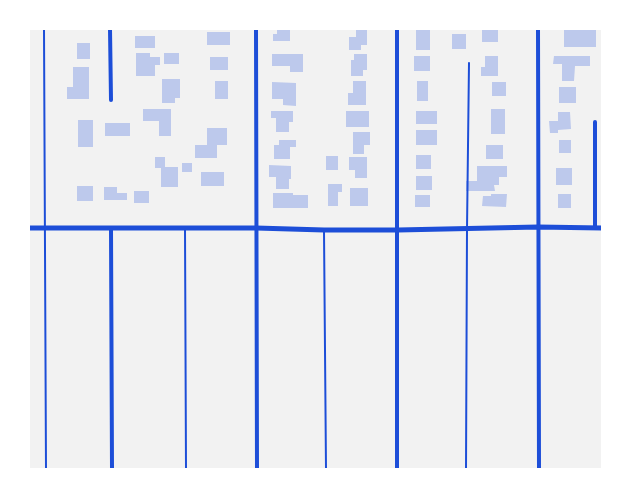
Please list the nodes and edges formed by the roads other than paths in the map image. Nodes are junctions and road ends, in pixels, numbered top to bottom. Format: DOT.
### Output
graph roads {
  1 [pos="44,29"];
  2 [pos="110,29"];
  3 [pos="256,29"];
  4 [pos="398,29"];
  5 [pos="538,29"];
  6 [pos="469,63"];
  7 [pos="111,100"];
  8 [pos="595,122"];
  9 [pos="538,227"];
  10 [pos="29,228"];
  11 [pos="44,228"];
  12 [pos="111,228"];
  13 [pos="185,228"];
  14 [pos="256,228"];
  15 [pos="595,228"];
  16 [pos="602,228"];
  17 [pos="466,229"];
  18 [pos="324,230"];
  19 [pos="398,230"];
  20 [pos="46,469"];
  21 [pos="112,469"];
  22 [pos="186,469"];
  23 [pos="257,469"];
  24 [pos="326,469"];
  25 [pos="397,469"];
  26 [pos="466,469"];
  27 [pos="539,469"];
  1 -- 11 [label="lane"];
  2 -- 7 [label="street"];
  3 -- 14 [label="street"];
  4 -- 19 [label="street"];
  5 -- 9 [label="street"];
  6 -- 17 [label="lane"];
  8 -- 15 [label="street"];
  9 -- 15 [label="street"];
  9 -- 17 [label="street"];
  9 -- 27 [label="street"];
  10 -- 11 [label="street"];
  11 -- 12 [label="street"];
  11 -- 20 [label="lane"];
  12 -- 13 [label="street"];
  12 -- 21 [label="street"];
  13 -- 14 [label="street"];
  13 -- 22 [label="lane"];
  14 -- 18 [label="street"];
  14 -- 23 [label="street"];
  15 -- 16 [label="street"];
  17 -- 19 [label="street"];
  17 -- 26 [label="lane"];
  18 -- 19 [label="street"];
  18 -- 24 [label="lane"];
  19 -- 25 [label="street"];
}
